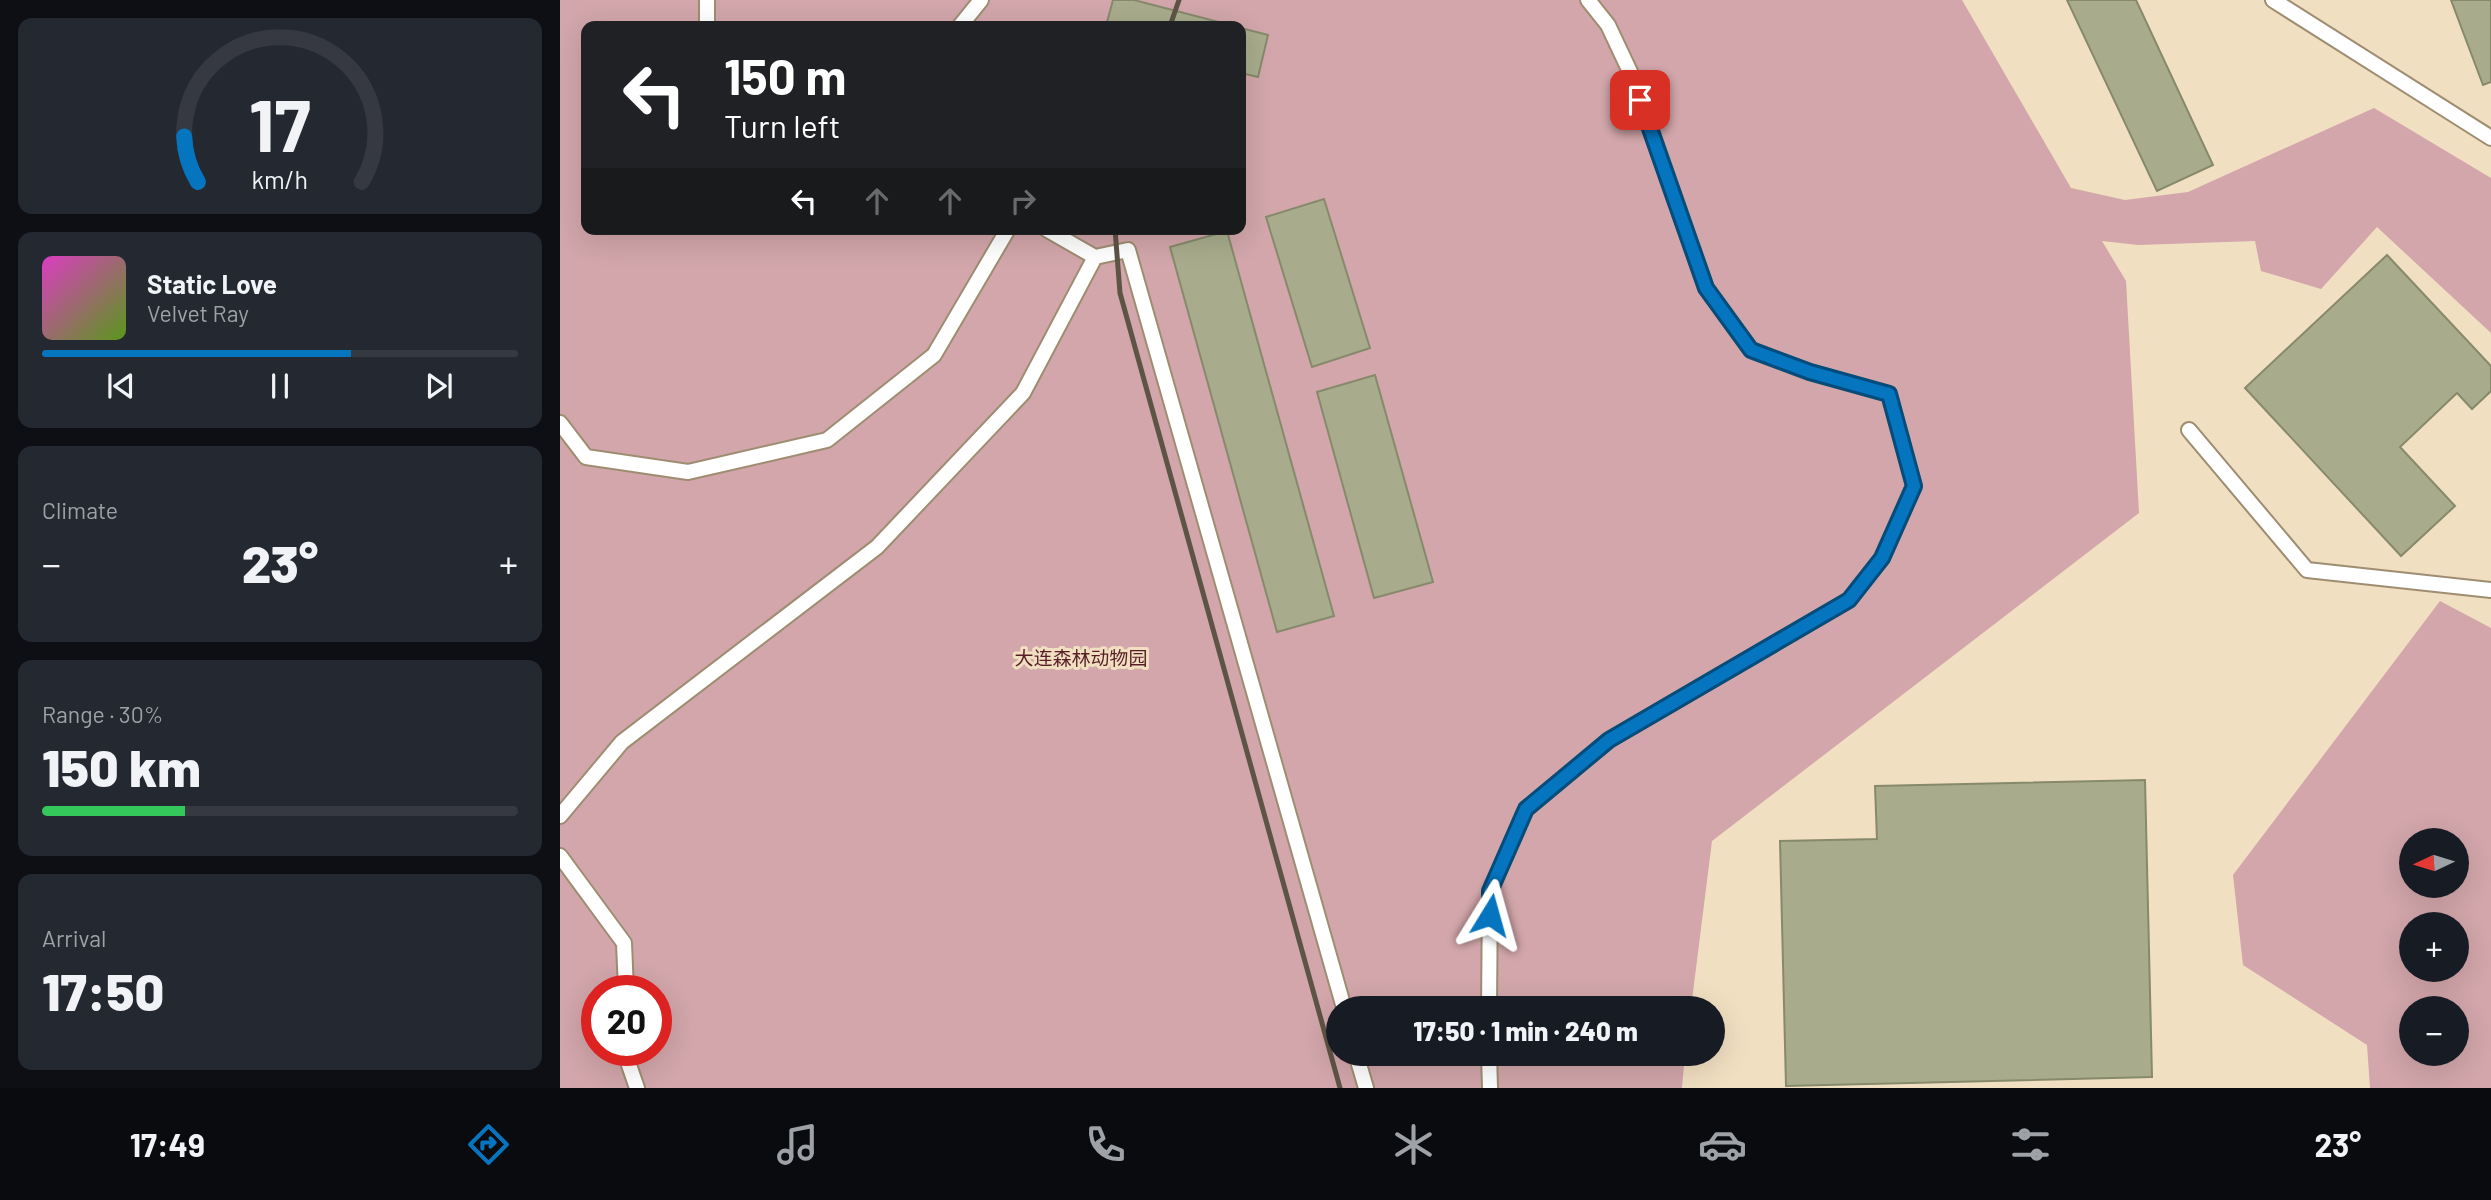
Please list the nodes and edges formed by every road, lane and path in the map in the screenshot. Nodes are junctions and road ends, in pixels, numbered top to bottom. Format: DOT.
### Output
graph roads {
  1 [pos="707,0"];
  2 [pos="981,0"];
  3 [pos="1588,0"];
  4 [pos="2273,0"];
  5 [pos="707,21"];
  6 [pos="964,21"];
  7 [pos="2491,138"];
  8 [pos="1004,235"];
  9 [pos="1056,235"];
  10 [pos="1095,257"];
  11 [pos="560,423"];
  12 [pos="2189,430"];
  13 [pos="2491,590"];
  14 [pos="560,816"];
  15 [pos="560,856"];
  16 [pos="625,975"];
  17 [pos="1340,996"];
  18 [pos="1489,996"];
  19 [pos="629,1066"];
  20 [pos="1360,1066"];
  21 [pos="1489,1066"];
  22 [pos="637,1088"];
  23 [pos="1366,1088"];
  24 [pos="1490,1088"];
  1 -- 5 [label="lane"];
  2 -- 6 [label="lane"];
  3 -- 18 [label="lane"];
  4 -- 7 [label="lane"];
  8 -- 11 [label="lane"];
  9 -- 10 [label="lane"];
  10 -- 14 [label="lane"];
  10 -- 17 [label="lane"];
  12 -- 13 [label="lane"];
  15 -- 16 [label="lane"];
  19 -- 22 [label="lane"];
  20 -- 23 [label="lane"];
  21 -- 24 [label="lane"];
}
